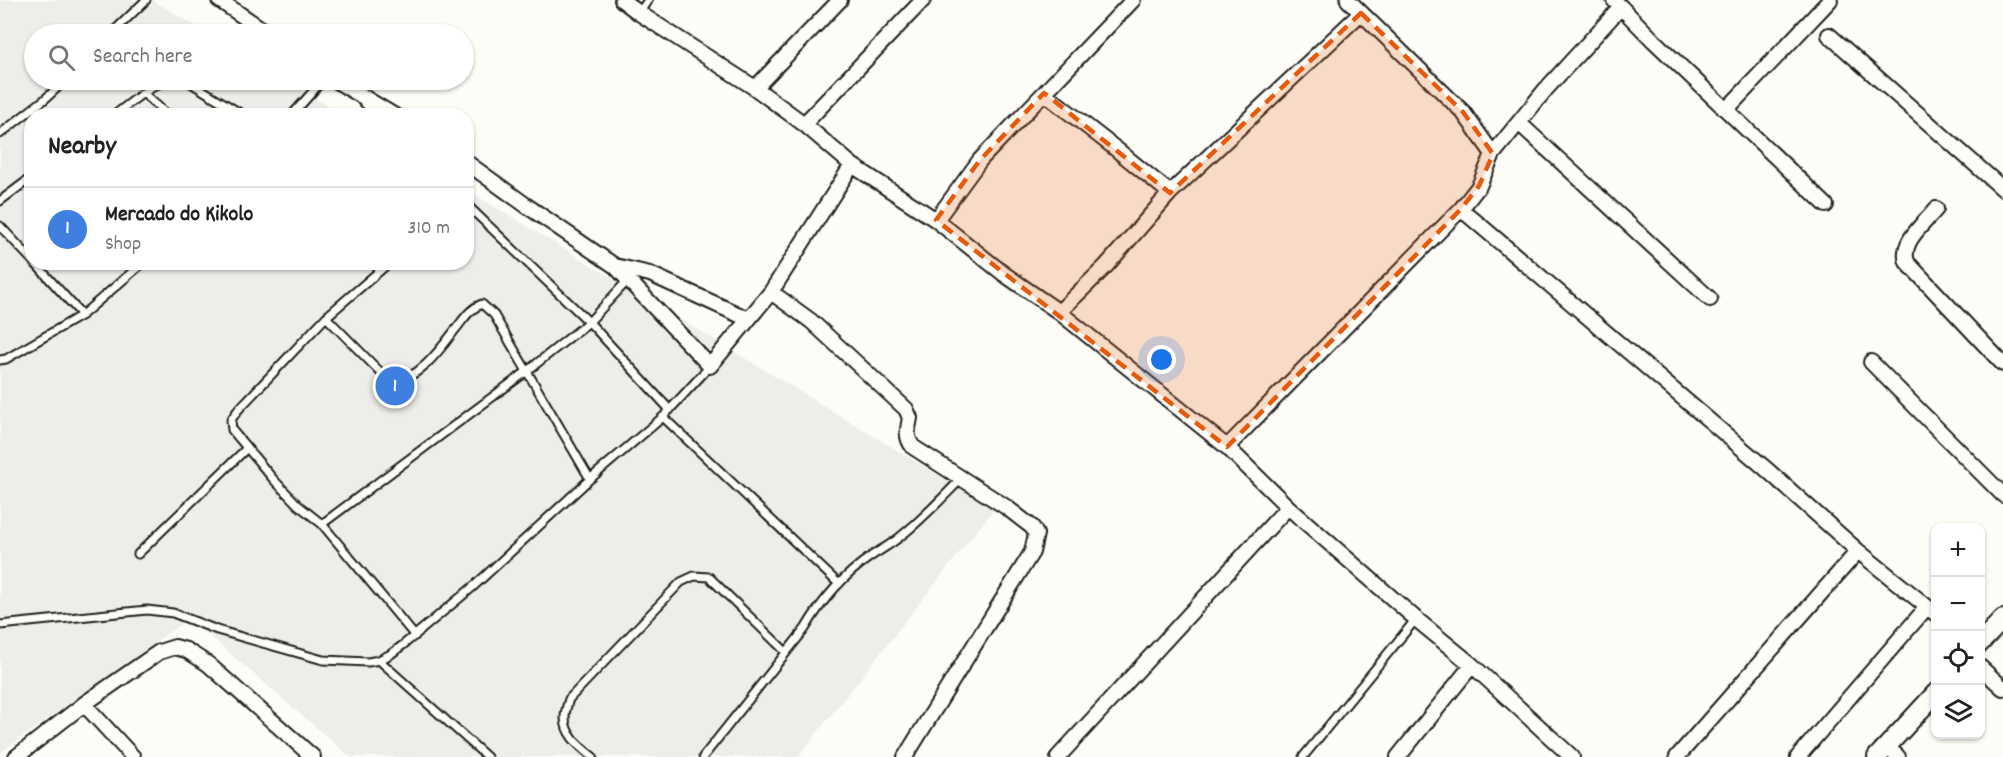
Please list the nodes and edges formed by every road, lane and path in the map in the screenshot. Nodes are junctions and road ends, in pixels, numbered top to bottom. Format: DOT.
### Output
graph roads {
  1 [pos="146,0"];
  2 [pos="219,0"];
  3 [pos="622,0"];
  4 [pos="648,0"];
  5 [pos="840,0"];
  6 [pos="923,0"];
  7 [pos="1133,0"];
  8 [pos="1348,0"];
  9 [pos="1830,0"];
  10 [pos="1618,4"];
  11 [pos="1361,13"];
  12 [pos="639,14"];
  13 [pos="121,24"];
  14 [pos="254,24"];
  15 [pos="1828,35"];
  16 [pos="755,88"];
  17 [pos="55,90"];
  18 [pos="147,90"];
  19 [pos="202,90"];
  20 [pos="314,90"];
  21 [pos="351,90"];
  22 [pos="352,90"];
  23 [pos="142,93"];
  24 [pos="1044,93"];
  25 [pos="33,108"];
  26 [pos="123,108"];
  27 [pos="160,108"];
  28 [pos="231,108"];
  29 [pos="298,108"];
  30 [pos="369,108"];
  31 [pos="382,108"];
  32 [pos="1726,110"];
  33 [pos="24,115"];
  34 [pos="1519,123"];
  35 [pos="804,124"];
  36 [pos="0,134"];
  37 [pos="1493,154"];
  38 [pos="852,165"];
  39 [pos="474,168"];
  40 [pos="24,183"];
  41 [pos="2003,189"];
  42 [pos="1170,193"];
  43 [pos="0,201"];
  44 [pos="1826,205"];
  45 [pos="1461,208"];
  46 [pos="1936,209"];
  47 [pos="474,212"];
  48 [pos="936,220"];
  49 [pos="0,225"];
  50 [pos="24,251"];
  51 [pos="615,266"];
  52 [pos="41,270"];
  53 [pos="135,270"];
  54 [pos="381,270"];
  55 [pos="628,280"];
  56 [pos="771,292"];
  57 [pos="1710,299"];
  58 [pos="1059,312"];
  59 [pos="82,315"];
  60 [pos="326,317"];
  61 [pos="748,319"];
  62 [pos="589,322"];
  63 [pos="0,360"];
  64 [pos="1871,362"];
  65 [pos="2003,364"];
  66 [pos="710,366"];
  67 [pos="526,372"];
  68 [pos="670,410"];
  69 [pos="663,417"];
  70 [pos="1227,447"];
  71 [pos="246,448"];
  72 [pos="962,478"];
  73 [pos="590,479"];
  74 [pos="2003,495"];
  75 [pos="1288,507"];
  76 [pos="322,524"];
  77 [pos="1858,551"];
  78 [pos="138,554"];
  79 [pos="838,584"];
  80 [pos="1931,610"];
  81 [pos="1416,619"];
  82 [pos="2003,619"];
  83 [pos="0,625"];
  84 [pos="415,636"];
  85 [pos="1985,638"];
  86 [pos="786,652"];
  87 [pos="379,660"];
  88 [pos="1472,665"];
  89 [pos="1985,672"];
  90 [pos="2003,688"];
  91 [pos="1931,698"];
  92 [pos="84,704"];
  93 [pos="1888,754"];
  94 [pos="16,757"];
  95 [pos="133,757"];
  96 [pos="314,757"];
  97 [pos="487,757"];
  98 [pos="593,757"];
  99 [pos="703,757"];
  100 [pos="905,757"];
  101 [pos="1058,757"];
  102 [pos="1303,757"];
  103 [pos="1398,757"];
  104 [pos="1572,757"];
  105 [pos="1677,757"];
  106 [pos="1798,757"];
  1 -- 13 [label="lane"];
  2 -- 14 [label="street"];
  3 -- 12 [label="street"];
  4 -- 12 [label="lane"];
  5 -- 16 [label="street"];
  6 -- 35 [label="street"];
  7 -- 24 [label="street"];
  8 -- 11 [label="street"];
  9 -- 32 [label="street"];
  10 -- 32 [label="street"];
  10 -- 34 [label="street"];
  11 -- 37 [label="street"];
  11 -- 42 [label="street"];
  12 -- 16 [label="street"];
  15 -- 41 [label="street"];
  16 -- 35 [label="street"];
  17 -- 25 [label="lane"];
  18 -- 23 [label="lane"];
  19 -- 28 [label="lane"];
  20 -- 29 [label="lane"];
  21 -- 30 [label="lane"];
  22 -- 31 [label="street"];
  23 -- 26 [label="lane"];
  23 -- 27 [label="lane"];
  24 -- 42 [label="street"];
  24 -- 48 [label="street"];
  32 -- 44 [label="street"];
  33 -- 36 [label="lane"];
  34 -- 37 [label="street"];
  34 -- 57 [label="street"];
  35 -- 38 [label="street"];
  37 -- 45 [label="street"];
  38 -- 48 [label="street"];
  38 -- 56 [label="street"];
  39 -- 51 [label="street"];
  40 -- 43 [label="lane"];
  42 -- 58 [label="street"];
  45 -- 70 [label="street"];
  45 -- 77 [label="street"];
  46 -- 65 [label="street"];
  47 -- 62 [label="lane"];
  48 -- 58 [label="street"];
  49 -- 50 [label="lane"];
  51 -- 55 [label="street"];
  51 -- 61 [label="street"];
  52 -- 59 [label="lane"];
  53 -- 59 [label="lane"];
  54 -- 60 [label="lane"];
  55 -- 62 [label="lane"];
  55 -- 66 [label="street"];
  56 -- 61 [label="street"];
  56 -- 72 [label="street"];
  58 -- 70 [label="street"];
  59 -- 63 [label="lane"];
  60 -- 67 [label="lane"];
  60 -- 71 [label="lane"];
  61 -- 66 [label="street"];
  62 -- 67 [label="lane"];
  62 -- 68 [label="lane"];
  64 -- 74 [label="street"];
  66 -- 68 [label="lane"];
  67 -- 73 [label="lane"];
  67 -- 76 [label="lane"];
  68 -- 69 [label="lane"];
  69 -- 73 [label="lane"];
  69 -- 79 [label="lane"];
  70 -- 75 [label="street"];
  71 -- 76 [label="lane"];
  71 -- 78 [label="lane"];
  72 -- 79 [label="lane"];
  72 -- 100 [label="street"];
  73 -- 84 [label="lane"];
  75 -- 81 [label="street"];
  75 -- 101 [label="street"];
  76 -- 84 [label="lane"];
  77 -- 80 [label="street"];
  77 -- 105 [label="street"];
  79 -- 86 [label="lane"];
  80 -- 106 [label="street"];
  81 -- 88 [label="street"];
  81 -- 102 [label="lane"];
  82 -- 85 [label="street"];
  83 -- 87 [label="lane"];
  84 -- 87 [label="lane"];
  86 -- 98 [label="lane"];
  86 -- 99 [label="lane"];
  87 -- 97 [label="lane"];
  88 -- 103 [label="street"];
  88 -- 104 [label="street"];
  89 -- 90 [label="street"];
  91 -- 93 [label="street"];
  92 -- 94 [label="street"];
  92 -- 95 [label="street"];
  92 -- 96 [label="street"];
}
